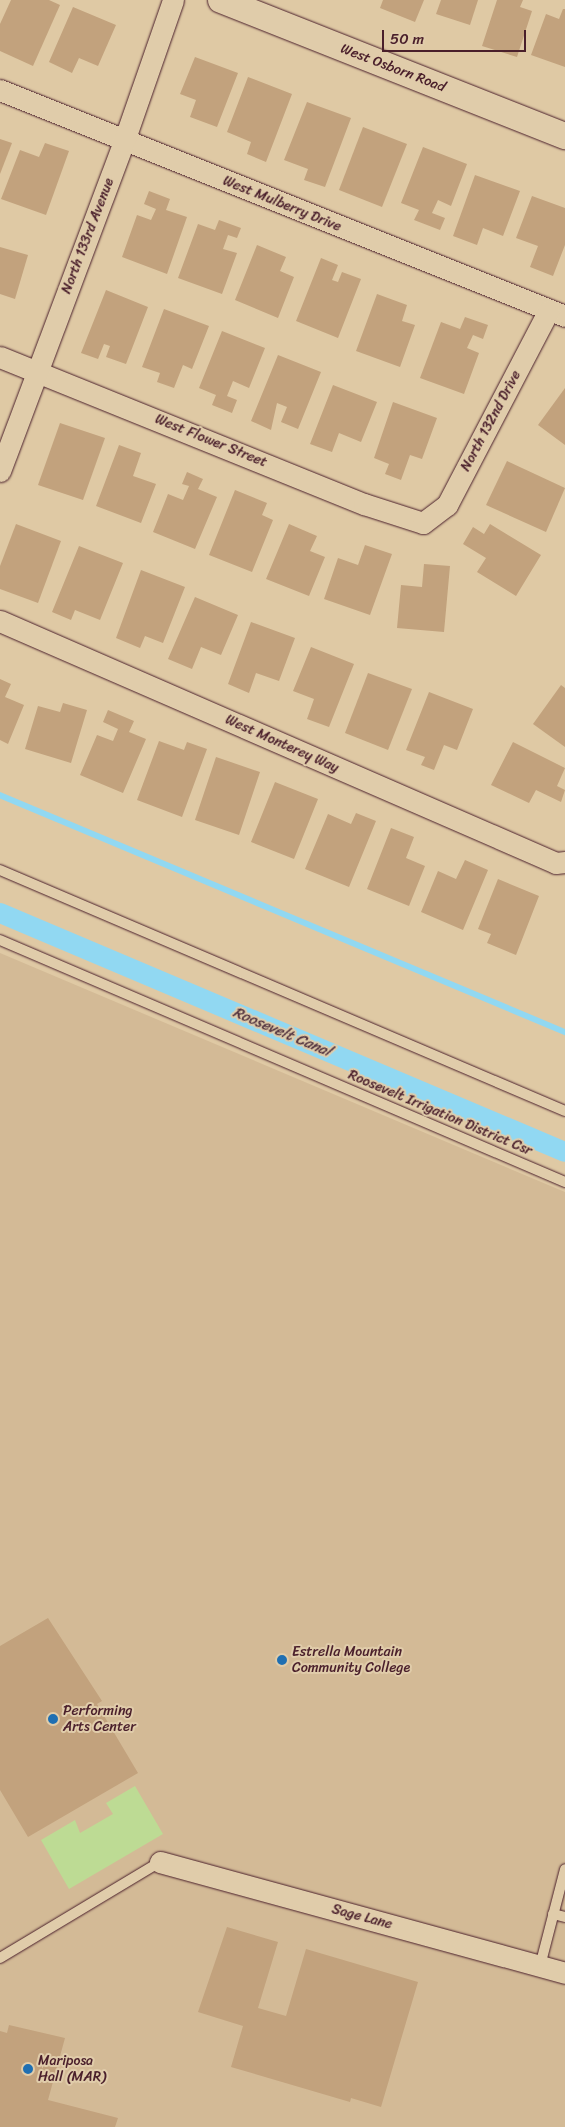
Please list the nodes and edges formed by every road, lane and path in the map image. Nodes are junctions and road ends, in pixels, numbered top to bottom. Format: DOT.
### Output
graph roads {
  1 [pos="173,0"];
  2 [pos="221,0"];
  3 [pos="0,90"];
  4 [pos="565,136"];
  5 [pos="124,141"];
  6 [pos="557,313"];
  7 [pos="0,357"];
  8 [pos="38,370"];
  9 [pos="0,471"];
  10 [pos="423,523"];
  11 [pos="0,621"];
  12 [pos="565,862"];
  13 [pos="0,870"];
  14 [pos="0,940"];
  15 [pos="565,1111"];
  16 [pos="565,1182"];
  17 [pos="160,1862"];
  18 [pos="565,1869"];
  19 [pos="553,1914"];
  20 [pos="565,1918"];
  21 [pos="0,1958"];
  22 [pos="540,1966"];
  23 [pos="565,1973"];
  1 -- 5 [label="street, North 133rd Avenue"];
  2 -- 4 [label="street, West Osborn Road"];
  3 -- 5 [label="street, West Mulberry Drive"];
  5 -- 6 [label="street, West Mulberry Drive"];
  5 -- 8 [label="street, North 133rd Avenue"];
  6 -- 10 [label="street, North 132nd Drive"];
  7 -- 8 [label="street, West Flower Street"];
  8 -- 9 [label="street, North 133rd Avenue"];
  8 -- 10 [label="street, West Flower Street"];
  11 -- 12 [label="street, West Monterey Way"];
  13 -- 15 [label="lane"];
  14 -- 16 [label="lane, Roosevelt Irrigation District Csr"];
  17 -- 21 [label="lane"];
  17 -- 22 [label="street, Sage Lane"];
  18 -- 19 [label="lane"];
  19 -- 20 [label="lane"];
  19 -- 22 [label="lane"];
  22 -- 23 [label="street, Sage Lane"];
}
